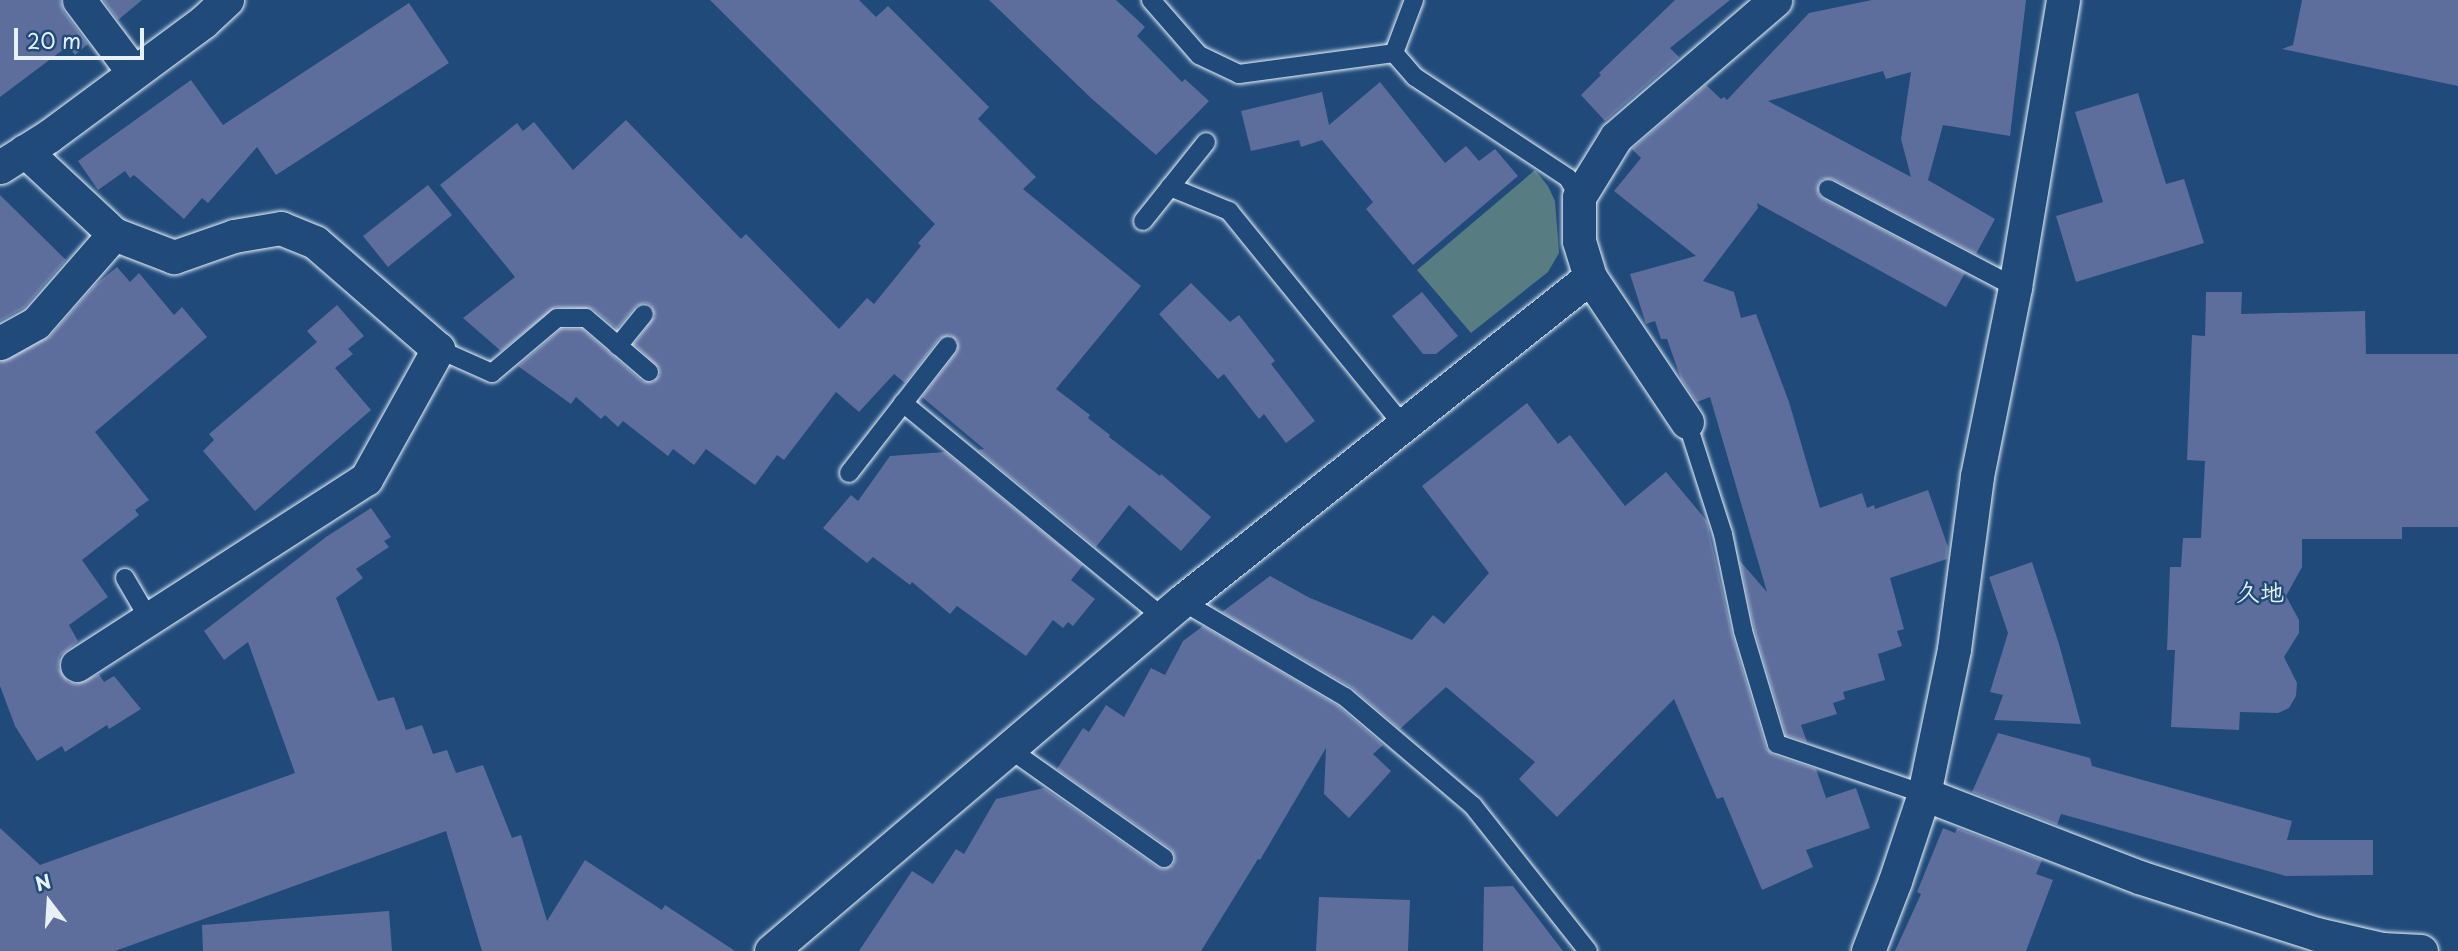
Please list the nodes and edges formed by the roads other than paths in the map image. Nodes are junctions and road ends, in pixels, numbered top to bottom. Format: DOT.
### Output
graph roads {
  1 [pos="79,0"];
  2 [pos="226,0"];
  3 [pos="1152,0"];
  4 [pos="1414,0"];
  5 [pos="1775,0"];
  6 [pos="2063,0"];
  7 [pos="1394,53"];
  8 [pos="133,72"];
  9 [pos="1206,142"];
  10 [pos="12,159"];
  11 [pos="1170,187"];
  12 [pos="1828,189"];
  13 [pos="1579,197"];
  14 [pos="1143,221"];
  15 [pos="114,234"];
  16 [pos="1590,277"];
  17 [pos="2015,286"];
  18 [pos="644,314"];
  19 [pos="0,343"];
  20 [pos="618,346"];
  21 [pos="948,346"];
  22 [pos="439,349"];
  23 [pos="649,372"];
  24 [pos="903,403"];
  25 [pos="1687,422"];
  26 [pos="1404,425"];
  27 [pos="849,473"];
  28 [pos="125,578"];
  29 [pos="1172,609"];
  30 [pos="149,619"];
  31 [pos="77,665"];
  32 [pos="1008,748"];
  33 [pos="1924,794"];
  34 [pos="1164,858"];
  35 [pos="771,951"];
  36 [pos="1588,951"];
  37 [pos="1868,951"];
  38 [pos="2421,951"];
  1 -- 8 [label="street"];
  2 -- 8 [label="street"];
  3 -- 7 [label="lane"];
  4 -- 7 [label="lane"];
  5 -- 13 [label="street"];
  6 -- 17 [label="street"];
  7 -- 13 [label="lane"];
  8 -- 10 [label="street"];
  9 -- 11 [label="lane"];
  10 -- 15 [label="street"];
  11 -- 14 [label="lane"];
  11 -- 26 [label="lane"];
  12 -- 17 [label="lane"];
  13 -- 16 [label="street"];
  15 -- 19 [label="street"];
  15 -- 22 [label="street"];
  16 -- 25 [label="street"];
  16 -- 26 [label="street"];
  17 -- 33 [label="street"];
  18 -- 20 [label="lane"];
  20 -- 22 [label="lane"];
  20 -- 23 [label="lane"];
  21 -- 24 [label="lane"];
  22 -- 30 [label="street"];
  24 -- 27 [label="lane"];
  24 -- 29 [label="lane"];
  25 -- 33 [label="lane"];
  26 -- 29 [label="street"];
  28 -- 30 [label="lane"];
  29 -- 32 [label="street"];
  29 -- 36 [label="lane"];
  30 -- 31 [label="street"];
  32 -- 34 [label="lane"];
  32 -- 35 [label="street"];
  33 -- 37 [label="street"];
  33 -- 38 [label="street"];
}
